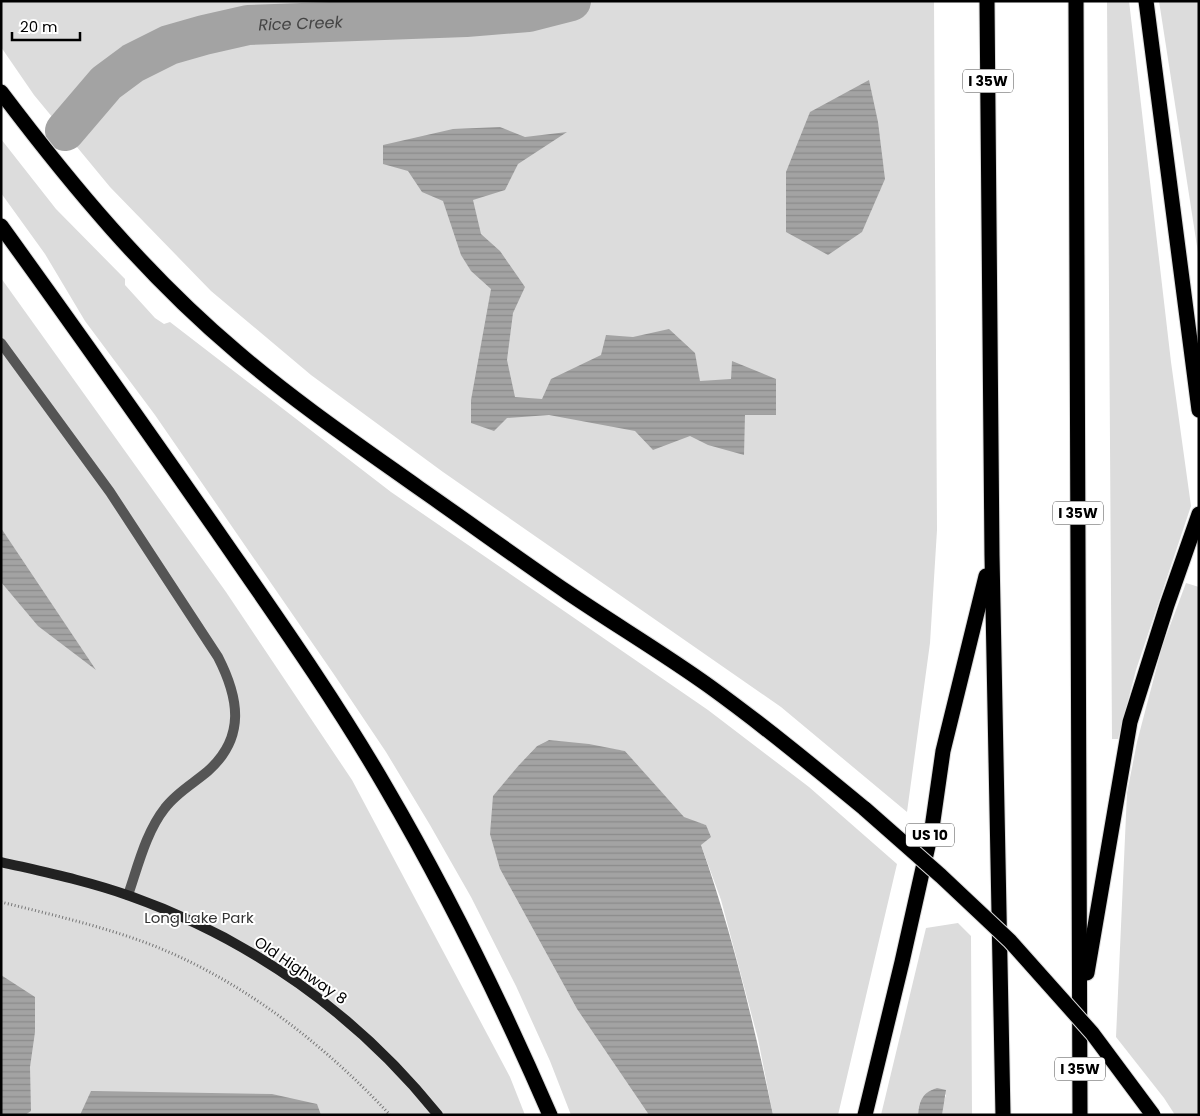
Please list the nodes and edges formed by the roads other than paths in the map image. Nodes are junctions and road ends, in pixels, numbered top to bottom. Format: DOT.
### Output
graph roads {
  1 [pos="987,1"];
  2 [pos="1076,1"];
  3 [pos="1146,1"];
  4 [pos="1,92"];
  5 [pos="1,226"];
  6 [pos="1,344"];
  7 [pos="1198,404"];
  8 [pos="1199,514"];
  9 [pos="992,555"];
  10 [pos="1,862"];
  11 [pos="128,895"];
  12 [pos="1080,1024"];
  13 [pos="438,1115"];
  14 [pos="550,1115"];
  15 [pos="865,1115"];
  16 [pos="1003,1115"];
  17 [pos="1080,1115"];
  18 [pos="1153,1115"];
  1 -- 9 [label="highway, I 35W"];
  2 -- 12 [label="highway, I 35W"];
  3 -- 7 [label="highway"];
  4 -- 18 [label="highway, bridge"];
  5 -- 14 [label="highway"];
  6 -- 11 [label="lane"];
  8 -- 12 [label="highway"];
  9 -- 15 [label="highway, US 10"];
  9 -- 16 [label="highway, I 35W"];
  10 -- 11 [label="street, Old Highway 8"];
  11 -- 13 [label="street, Old Highway 8"];
  12 -- 17 [label="highway, I 35W"];
}
